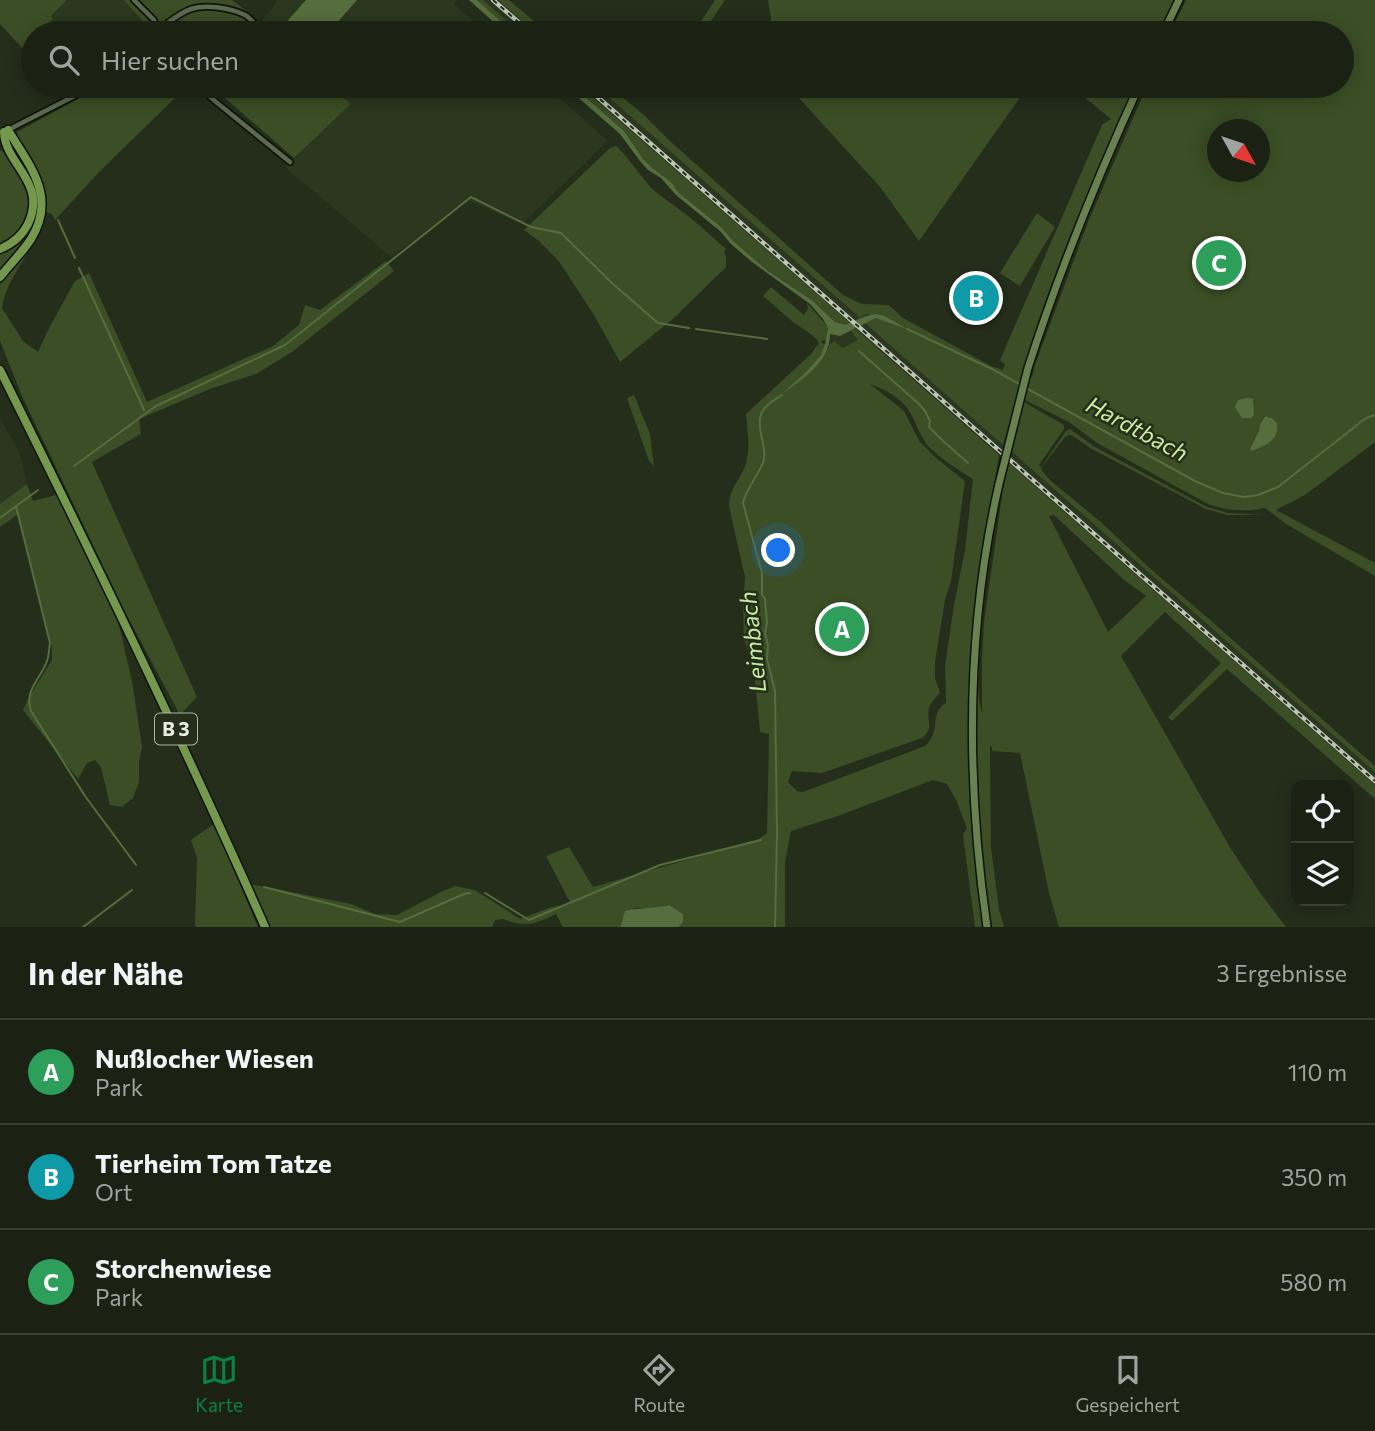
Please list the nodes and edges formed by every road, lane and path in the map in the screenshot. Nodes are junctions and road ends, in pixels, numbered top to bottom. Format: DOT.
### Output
graph roads {
  1 [pos="134,0"];
  2 [pos="1179,0"];
  3 [pos="154,21"];
  4 [pos="173,21"];
  5 [pos="250,21"];
  6 [pos="1169,21"];
  7 [pos="71,98"];
  8 [pos="212,98"];
  9 [pos="1134,98"];
  10 [pos="4,132"];
  11 [pos="0,147"];
  12 [pos="10,150"];
  13 [pos="290,162"];
  14 [pos="0,249"];
  15 [pos="0,277"];
  16 [pos="0,370"];
  17 [pos="265,927"];
  18 [pos="987,927"];
  1 -- 3 [label="street"];
  2 -- 6 [label="street"];
  4 -- 5 [label="street"];
  7 -- 10 [label="street"];
  8 -- 13 [label="street"];
  9 -- 18 [label="street, bridge"];
  10 -- 12 [label="main road"];
  10 -- 15 [label="main road"];
  11 -- 12 [label="main road"];
  12 -- 14 [label="main road"];
  16 -- 17 [label="main road, B 3"];
}
